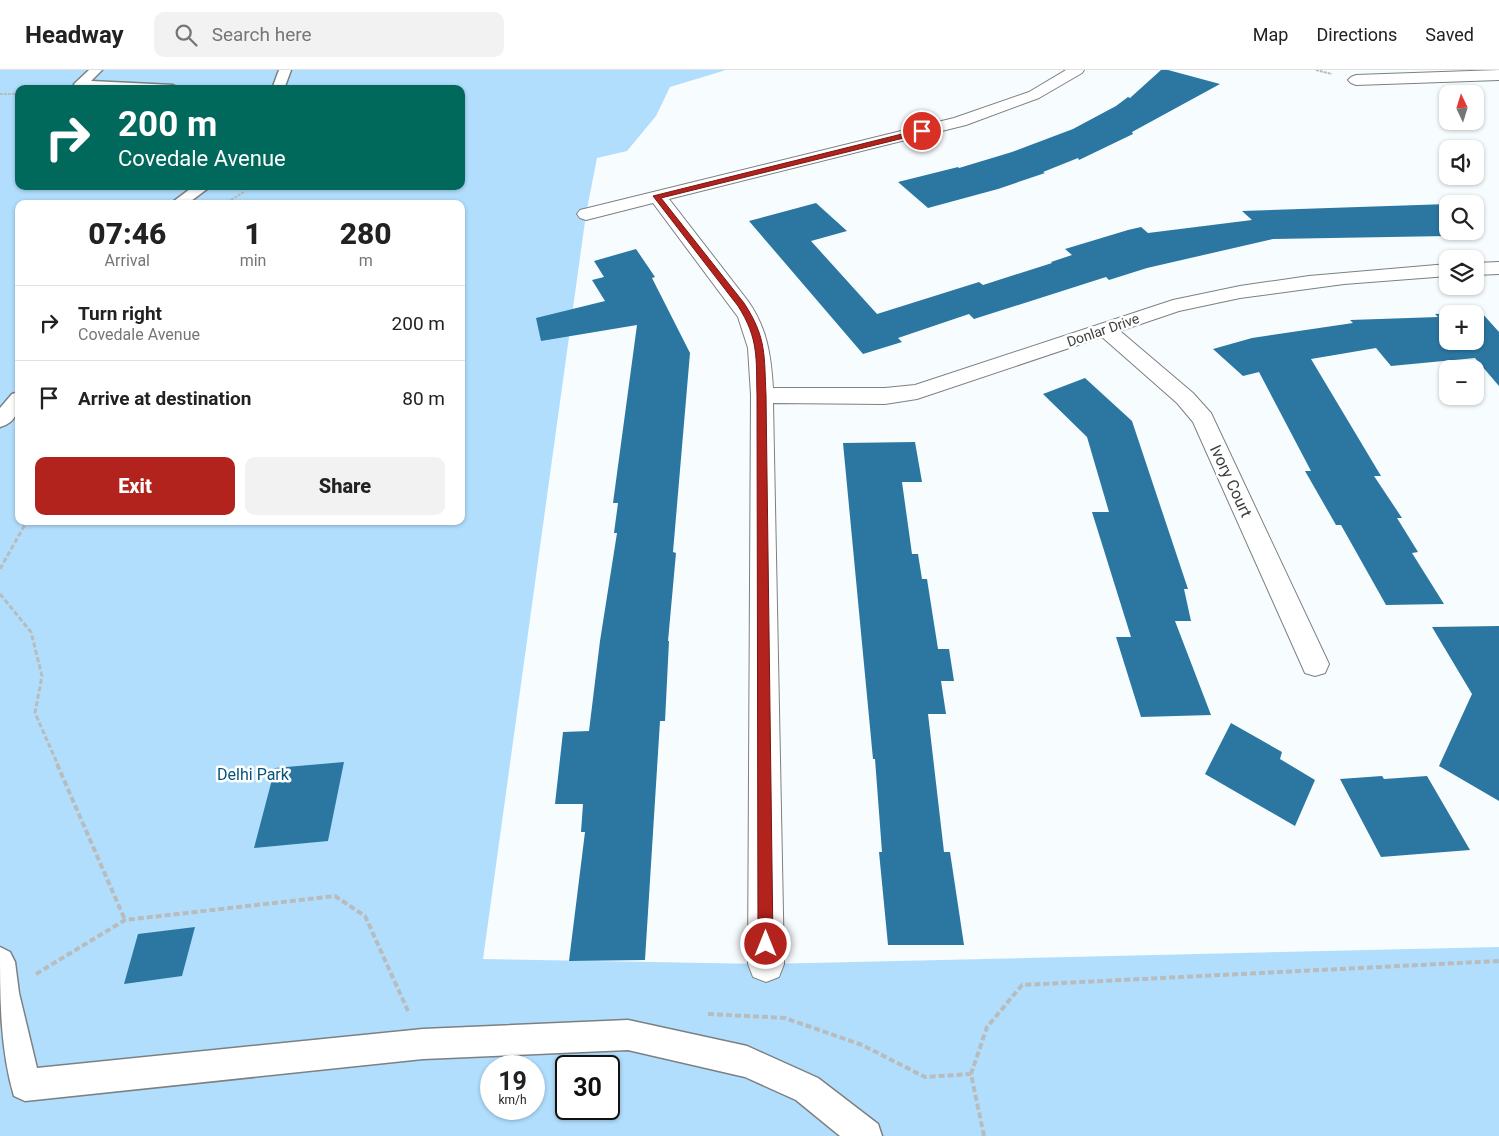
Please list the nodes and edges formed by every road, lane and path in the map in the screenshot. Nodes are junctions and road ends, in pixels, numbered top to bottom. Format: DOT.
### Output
graph roads {
  1 [pos="96,70"];
  2 [pos="285,70"];
  3 [pos="1077,70"];
  4 [pos="1499,75"];
  5 [pos="1356,80"];
  6 [pos="98,85"];
  7 [pos="279,85"];
  8 [pos="0,94"];
  9 [pos="15,94"];
  10 [pos="198,190"];
  11 [pos="244,192"];
  12 [pos="657,196"];
  13 [pos="183,200"];
  14 [pos="231,200"];
  15 [pos="586,214"];
  16 [pos="1499,268"];
  17 [pos="1484,269"];
  18 [pos="1439,270"];
  19 [pos="1106,329"];
  20 [pos="762,395"];
  21 [pos="15,403"];
  22 [pos="0,422"];
  23 [pos="25,525"];
  24 [pos="0,568"];
  25 [pos="0,594"];
  26 [pos="1315,664"];
  27 [pos="125,920"];
  28 [pos="1499,961"];
  29 [pos="0,962"];
  30 [pos="766,964"];
  31 [pos="4,993"];
  32 [pos="423,1044"];
  33 [pos="866,1136"];
  34 [pos="984,1136"];
  1 -- 6 [label="lane"];
  2 -- 7 [label="lane"];
  3 -- 12 [label="street"];
  4 -- 5 [label="street"];
  8 -- 9 [label="path"];
  10 -- 13 [label="lane"];
  11 -- 14 [label="path"];
  12 -- 15 [label="street"];
  12 -- 20 [label="street"];
  16 -- 17 [label="street"];
  18 -- 19 [label="street, Donlar Drive"];
  19 -- 20 [label="street, Donlar Drive"];
  19 -- 26 [label="street, Ivory Court"];
  20 -- 30 [label="street"];
  21 -- 22 [label="lane"];
  23 -- 24 [label="path"];
  25 -- 27 [label="path"];
  27 -- 31 [label="path"];
  27 -- 32 [label="path"];
  28 -- 34 [label="path"];
  29 -- 31 [label="lane"];
  31 -- 32 [label="lane"];
  32 -- 33 [label="lane"];
}
